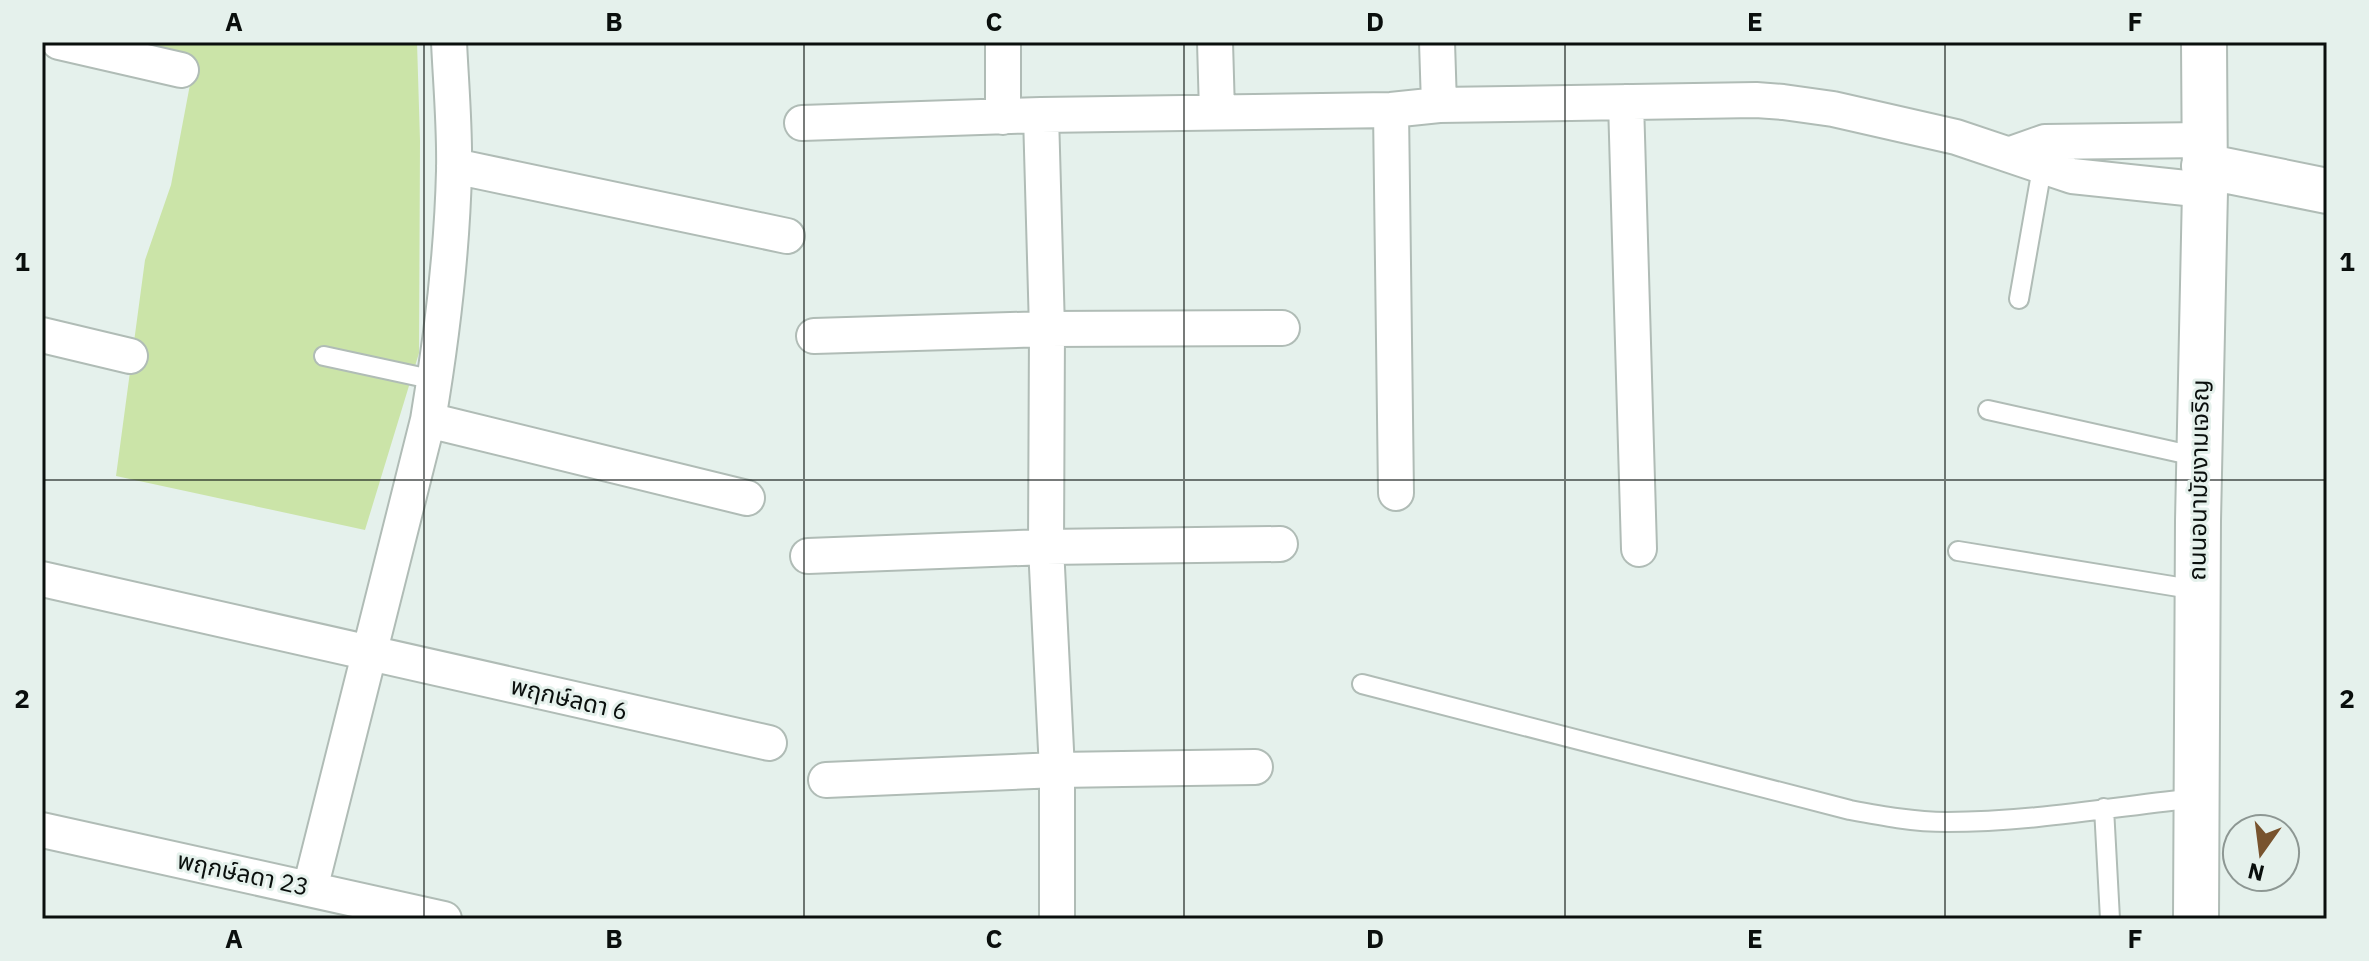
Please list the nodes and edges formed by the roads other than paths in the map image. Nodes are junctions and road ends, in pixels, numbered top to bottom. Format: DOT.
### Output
graph roads {
  1 [pos="59,42"];
  2 [pos="449,42"];
  3 [pos="1003,42"];
  4 [pos="1215,42"];
  5 [pos="1437,42"];
  6 [pos="2204,42"];
  7 [pos="181,70"];
  8 [pos="1626,102"];
  9 [pos="1439,105"];
  10 [pos="1391,110"];
  11 [pos="1217,112"];
  12 [pos="1041,115"];
  13 [pos="1003,117"];
  14 [pos="802,123"];
  15 [pos="2044,155"];
  16 [pos="2204,165"];
  17 [pos="454,166"];
  18 [pos="2327,191"];
  19 [pos="787,236"];
  20 [pos="2019,299"];
  21 [pos="1282,328"];
  22 [pos="1047,329"];
  23 [pos="42,335"];
  24 [pos="814,336"];
  25 [pos="130,356"];
  26 [pos="324,356"];
  27 [pos="435,380"];
  28 [pos="1988,410"];
  29 [pos="428,420"];
  30 [pos="2199,457"];
  31 [pos="1396,493"];
  32 [pos="747,498"];
  33 [pos="1280,544"];
  34 [pos="1046,547"];
  35 [pos="1639,549"];
  36 [pos="1958,551"];
  37 [pos="808,556"];
  38 [pos="42,579"];
  39 [pos="2197,590"];
  40 [pos="369,654"];
  41 [pos="1362,684"];
  42 [pos="769,743"];
  43 [pos="1255,767"];
  44 [pos="1057,770"];
  45 [pos="826,780"];
  46 [pos="2196,798"];
  47 [pos="2104,808"];
  48 [pos="42,830"];
  49 [pos="310,889"];
  50 [pos="444,919"];
  51 [pos="1057,919"];
  52 [pos="2110,919"];
  53 [pos="2196,919"];
  1 -- 7 [label="street"];
  2 -- 17 [label="street"];
  3 -- 13 [label="street"];
  4 -- 11 [label="street"];
  5 -- 9 [label="street"];
  6 -- 16 [label="street, ถนนอนามัยงามเจริญ"];
  8 -- 9 [label="street"];
  8 -- 15 [label="street"];
  8 -- 35 [label="street"];
  9 -- 10 [label="street"];
  10 -- 11 [label="street"];
  10 -- 31 [label="street"];
  11 -- 12 [label="street"];
  12 -- 13 [label="street"];
  12 -- 22 [label="street"];
  13 -- 14 [label="street"];
  15 -- 16 [label="street"];
  15 -- 16 [label="street"];
  15 -- 20 [label="lane"];
  16 -- 18 [label="street"];
  16 -- 30 [label="street, ถนนอนามัยงามเจริญ"];
  17 -- 19 [label="street"];
  17 -- 27 [label="street"];
  21 -- 22 [label="street"];
  22 -- 24 [label="street"];
  22 -- 34 [label="street"];
  23 -- 25 [label="street"];
  26 -- 27 [label="lane"];
  27 -- 29 [label="street"];
  28 -- 30 [label="lane"];
  29 -- 32 [label="street"];
  29 -- 40 [label="street"];
  30 -- 39 [label="street, ถนนอนามัยงามเจริญ"];
  33 -- 34 [label="street"];
  34 -- 37 [label="street"];
  34 -- 44 [label="street"];
  36 -- 39 [label="lane"];
  38 -- 40 [label="street, พฤกษ์ลดา 6"];
  39 -- 46 [label="street, ถนนอนามัยงามเจริญ"];
  40 -- 42 [label="street, พฤกษ์ลดา 6"];
  40 -- 49 [label="street"];
  41 -- 47 [label="lane"];
  43 -- 44 [label="street"];
  44 -- 45 [label="street"];
  44 -- 51 [label="street"];
  46 -- 47 [label="lane"];
  46 -- 53 [label="street, ถนนอนามัยงามเจริญ"];
  47 -- 52 [label="lane"];
  48 -- 49 [label="street, พฤกษ์ลดา 23"];
  49 -- 50 [label="street, พฤกษ์ลดา 23"];
}
